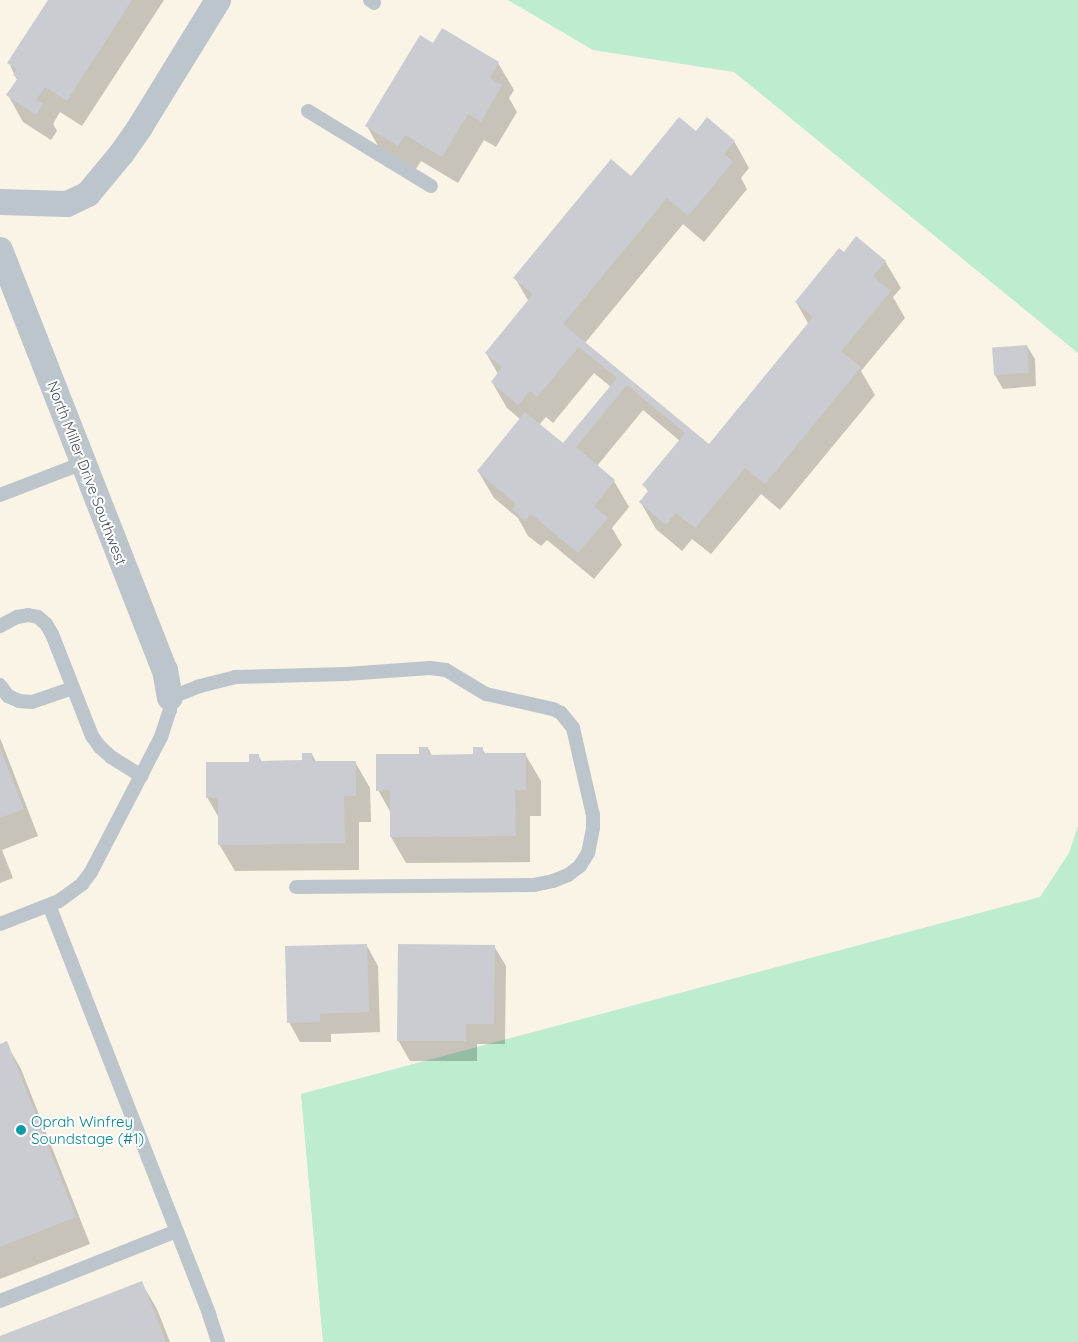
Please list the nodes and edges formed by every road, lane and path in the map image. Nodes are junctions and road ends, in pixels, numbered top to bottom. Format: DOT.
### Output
graph roads {
  1 [pos="218,0"];
  2 [pos="308,111"];
  3 [pos="431,186"];
  4 [pos="0,202"];
  5 [pos="0,250"];
  6 [pos="83,463"];
  7 [pos="0,495"];
  8 [pos="0,626"];
  9 [pos="0,685"];
  10 [pos="73,688"];
  11 [pos="170,698"];
  12 [pos="142,776"];
  13 [pos="296,887"];
  14 [pos="49,905"];
  15 [pos="0,924"];
  16 [pos="177,1231"];
  17 [pos="0,1301"];
  18 [pos="218,1342"];
  1 -- 4 [label="street"];
  2 -- 3 [label="lane"];
  5 -- 6 [label="street, North Miller Drive Southwest"];
  6 -- 7 [label="lane"];
  6 -- 11 [label="street, North Miller Drive Southwest"];
  8 -- 10 [label="lane"];
  9 -- 10 [label="lane"];
  10 -- 12 [label="lane"];
  11 -- 12 [label="lane"];
  11 -- 13 [label="lane"];
  12 -- 14 [label="lane"];
  14 -- 15 [label="lane"];
  14 -- 16 [label="lane"];
  16 -- 17 [label="lane"];
  16 -- 18 [label="lane"];
}
